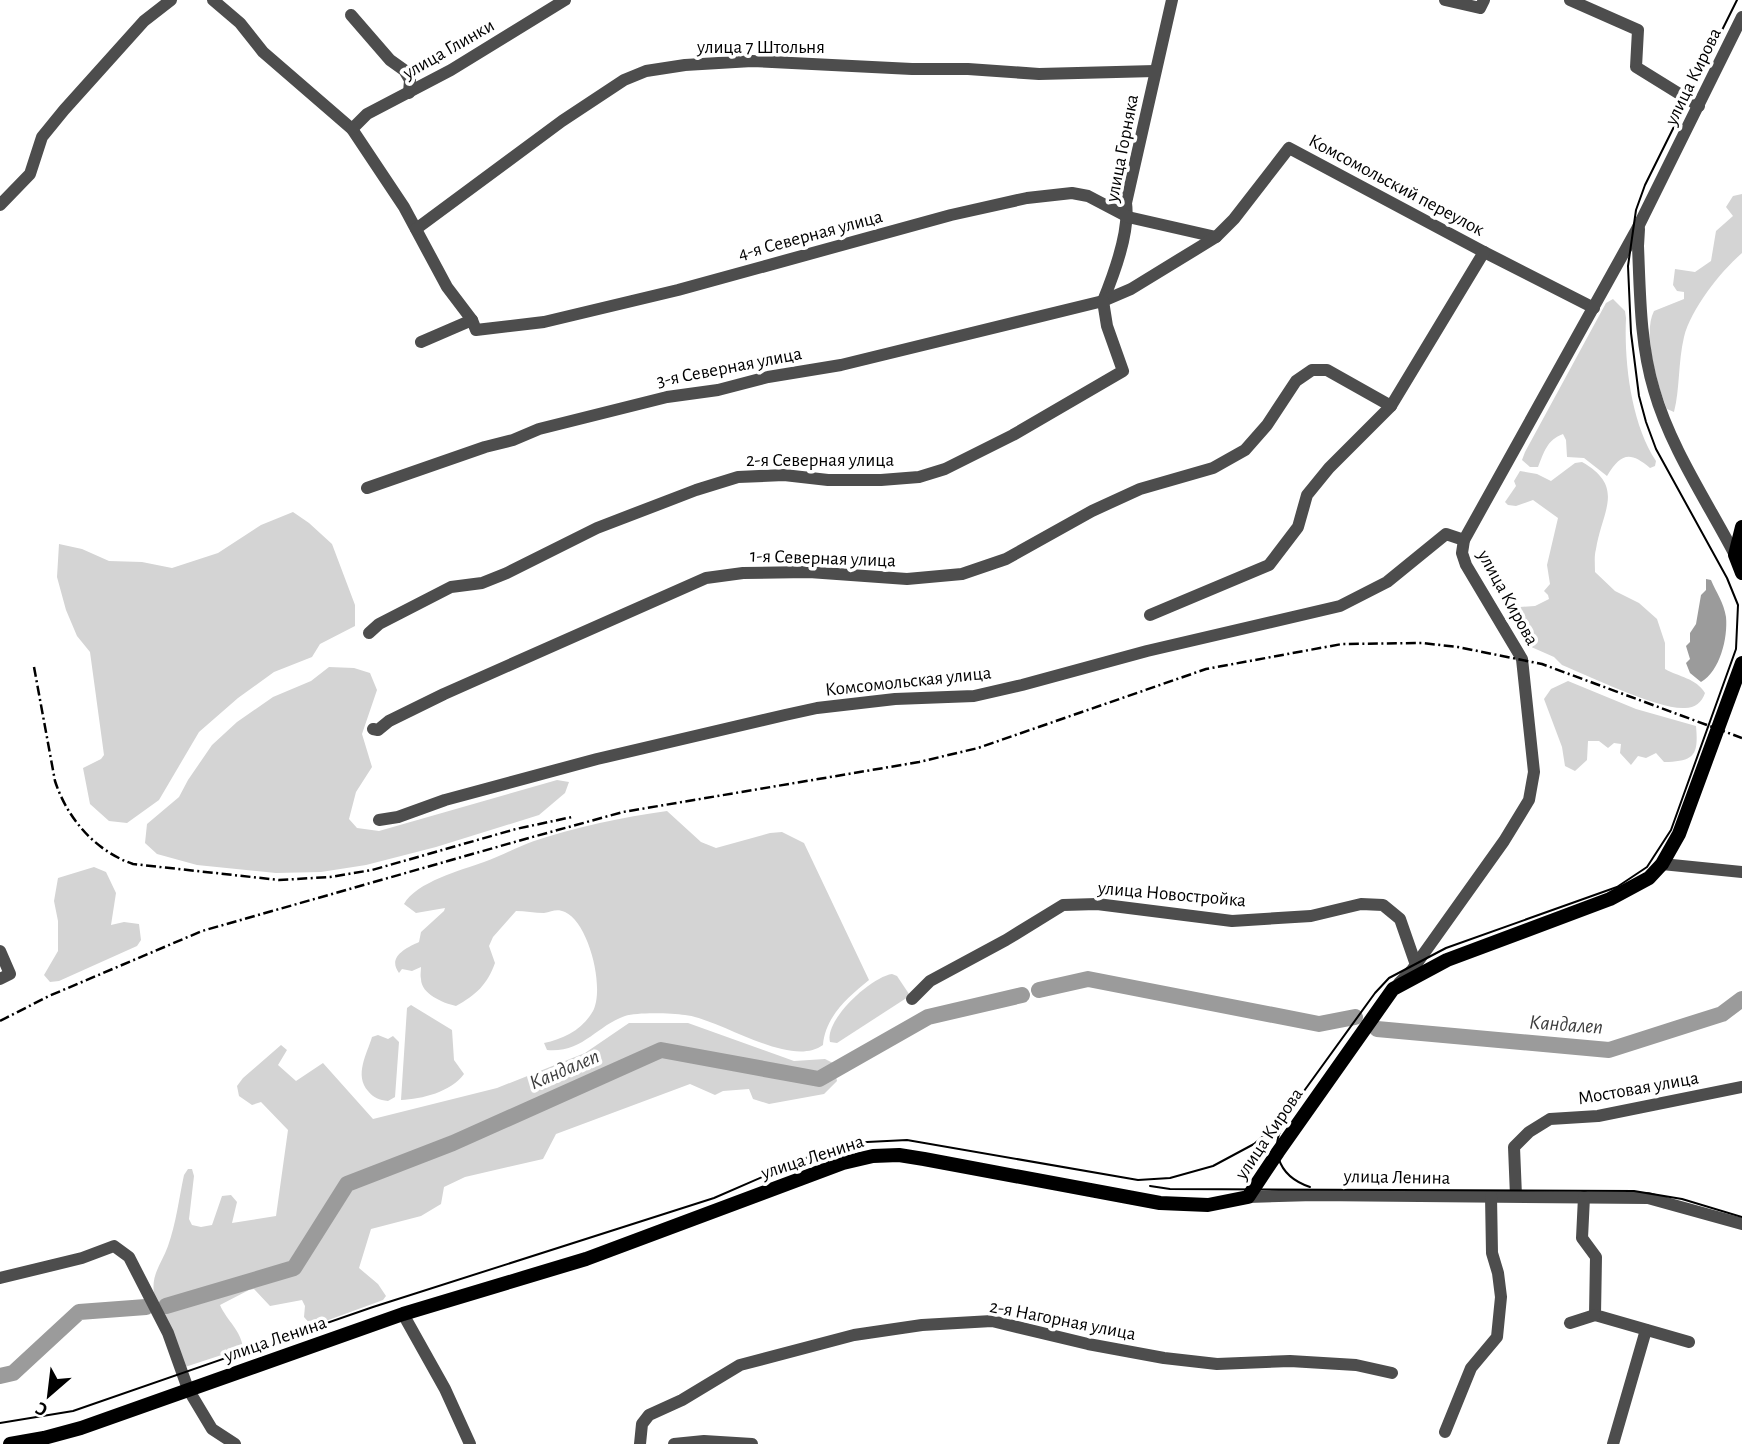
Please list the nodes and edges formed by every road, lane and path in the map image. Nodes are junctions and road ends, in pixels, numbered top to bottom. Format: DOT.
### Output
graph roads {
  1 [pos="171,0"];
  2 [pos="212,0"];
  3 [pos="565,0"];
  4 [pos="1172,0"];
  5 [pos="1445,0"];
  6 [pos="1484,0"];
  7 [pos="1570,0"];
  8 [pos="351,15"];
  9 [pos="1742,17"];
  10 [pos="1155,71"];
  11 [pos="409,93"];
  12 [pos="1699,106"];
  13 [pos="352,129"];
  14 [pos="0,205"];
  15 [pos="1128,216"];
  16 [pos="1639,226"];
  17 [pos="416,229"];
  18 [pos="1216,237"];
  19 [pos="1484,252"];
  20 [pos="1103,302"];
  21 [pos="1594,308"];
  22 [pos="472,320"];
  23 [pos="421,342"];
  24 [pos="1391,406"];
  25 [pos="367,488"];
  26 [pos="1719,524"];
  27 [pos="1742,526"];
  28 [pos="1464,540"];
  29 [pos="1735,555"];
  30 [pos="1742,573"];
  31 [pos="1150,615"];
  32 [pos="369,633"];
  33 [pos="1742,663"];
  34 [pos="373,729"];
  35 [pos="379,820"];
  36 [pos="1662,864"];
  37 [pos="1742,872"];
  38 [pos="0,951"];
  39 [pos="1416,965"];
  40 [pos="0,979"];
  41 [pos="1393,989"];
  42 [pos="912,999"];
  43 [pos="1742,1087"];
  44 [pos="1491,1196"];
  45 [pos="1516,1196"];
  46 [pos="1248,1197"];
  47 [pos="1584,1197"];
  48 [pos="1742,1224"];
  49 [pos="0,1278"];
  50 [pos="403,1314"];
  51 [pos="1595,1315"];
  52 [pos="1570,1324"];
  53 [pos="1646,1330"];
  54 [pos="1689,1342"];
  55 [pos="1392,1373"];
  56 [pos="188,1389"];
  57 [pos="1445,1432"];
  58 [pos="10,1444"];
  59 [pos="235,1444"];
  60 [pos="470,1444"];
  61 [pos="640,1444"];
  62 [pos="674,1444"];
  63 [pos="752,1444"];
  64 [pos="1613,1444"];
  1 -- 14 [label="street"];
  2 -- 13 [label="street"];
  3 -- 11 [label="street, улица Глинки"];
  4 -- 10 [label="street, улица Горняка"];
  5 -- 6 [label="street"];
  7 -- 12 [label="street"];
  8 -- 11 [label="street"];
  9 -- 12 [label="street, улица Кирова"];
  10 -- 15 [label="street, улица Горняка"];
  10 -- 17 [label="street, улица 7 Штольня"];
  11 -- 13 [label="street, улица Глинки"];
  12 -- 16 [label="street, улица Кирова"];
  13 -- 17 [label="street"];
  15 -- 18 [label="street, 4-я Северная улица"];
  15 -- 20 [label="street, улица Горняка"];
  15 -- 22 [label="street, 4-я Северная улица"];
  16 -- 21 [label="street, улица Кирова"];
  16 -- 26 [label="street, улица Кирова"];
  17 -- 22 [label="street"];
  18 -- 19 [label="street, Комсомольский переулок"];
  18 -- 20 [label="street, Комсомольский переулок"];
  19 -- 21 [label="street, Комсомольский переулок"];
  19 -- 24 [label="street"];
  20 -- 25 [label="street, 3-я Северная улица"];
  20 -- 32 [label="street, 2-я Северная улица"];
  21 -- 28 [label="street, улица Кирова"];
  22 -- 23 [label="street"];
  24 -- 31 [label="street"];
  24 -- 34 [label="street, 1-я Северная улица"];
  26 -- 27 [label="street"];
  26 -- 29 [label="street, улица Кирова"];
  27 -- 29 [label="main road"];
  28 -- 35 [label="street, Комсомольская улица"];
  28 -- 39 [label="street, улица Кирова"];
  29 -- 30 [label="main road, улица Кирова"];
  33 -- 36 [label="main road, улица Кирова"];
  36 -- 37 [label="street"];
  36 -- 41 [label="main road, улица Кирова"];
  38 -- 40 [label="street"];
  39 -- 41 [label="street, улица Кирова"];
  39 -- 42 [label="street, улица Новостройка"];
  41 -- 46 [label="main road, улица Кирова"];
  43 -- 45 [label="street, Мостовая улица"];
  44 -- 45 [label="street, улица Ленина"];
  44 -- 46 [label="street, улица Ленина"];
  44 -- 57 [label="street"];
  45 -- 47 [label="street, улица Ленина"];
  46 -- 50 [label="main road, улица Ленина"];
  47 -- 48 [label="street, улица Ленина"];
  47 -- 51 [label="street"];
  49 -- 56 [label="street"];
  50 -- 56 [label="main road, улица Ленина"];
  50 -- 60 [label="street"];
  51 -- 52 [label="street"];
  51 -- 53 [label="street"];
  53 -- 54 [label="street"];
  53 -- 64 [label="street"];
  55 -- 61 [label="street, 2-я Нагорная улица"];
  56 -- 58 [label="main road, улица Ленина"];
  56 -- 59 [label="street"];
  62 -- 63 [label="street"];
}
